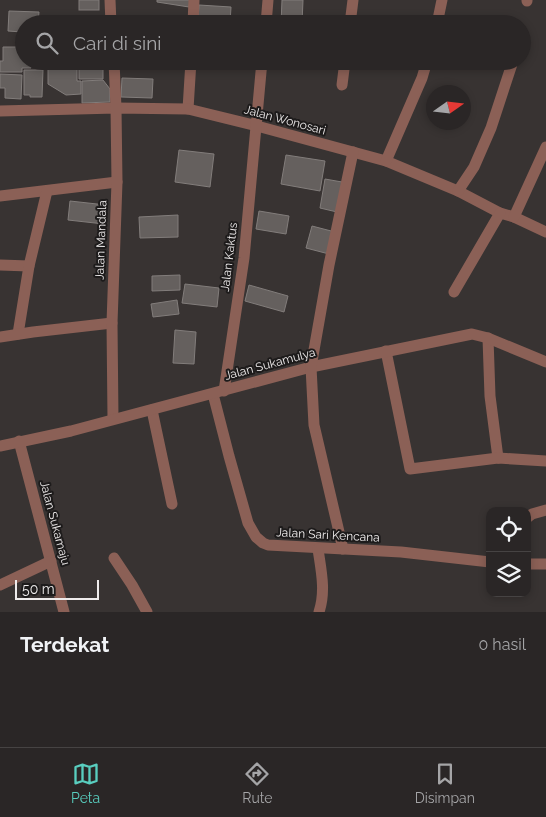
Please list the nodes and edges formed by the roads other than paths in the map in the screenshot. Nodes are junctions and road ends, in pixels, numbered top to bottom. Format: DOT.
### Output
graph roads {
  1 [pos="110,0"];
  2 [pos="194,0"];
  3 [pos="268,0"];
  4 [pos="354,0"];
  5 [pos="442,0"];
  6 [pos="111,15"];
  7 [pos="193,15"];
  8 [pos="267,15"];
  9 [pos="352,15"];
  10 [pos="439,15"];
  11 [pos="114,70"];
  12 [pos="190,70"];
  13 [pos="261,70"];
  14 [pos="344,70"];
  15 [pos="424,70"];
  16 [pos="510,70"];
  17 [pos="342,85"];
  18 [pos="116,108"];
  19 [pos="188,109"];
  20 [pos="0,111"];
  21 [pos="257,126"];
  22 [pos="546,147"];
  23 [pos="353,152"];
  24 [pos="386,161"];
  25 [pos="117,182"];
  26 [pos="47,191"];
  27 [pos="458,191"];
  28 [pos="0,196"];
  29 [pos="500,213"];
  30 [pos="514,217"];
  31 [pos="546,232"];
  32 [pos="0,265"];
  33 [pos="28,266"];
  34 [pos="454,292"];
  35 [pos="112,323"];
  36 [pos="18,334"];
  37 [pos="0,337"];
  38 [pos="488,338"];
  39 [pos="386,351"];
  40 [pos="546,362"];
  41 [pos="310,367"];
  42 [pos="219,392"];
  43 [pos="152,410"];
  44 [pos="113,419"];
  45 [pos="19,441"];
  46 [pos="0,446"];
  47 [pos="498,458"];
  48 [pos="546,461"];
  49 [pos="172,504"];
  50 [pos="546,510"];
  51 [pos="531,515"];
  52 [pos="318,549"];
  53 [pos="343,549"];
  54 [pos="114,558"];
  55 [pos="51,561"];
  56 [pos="486,562"];
  57 [pos="531,564"];
  58 [pos="546,564"];
  59 [pos="0,585"];
  60 [pos="64,612"];
  61 [pos="147,612"];
  62 [pos="319,612"];
  1 -- 6 [label="street"];
  2 -- 7 [label="street"];
  3 -- 8 [label="street"];
  4 -- 9 [label="street"];
  5 -- 10 [label="street"];
  11 -- 18 [label="street, Jalan Mandala"];
  12 -- 19 [label="street"];
  13 -- 21 [label="street, Jalan Kaktus"];
  14 -- 17 [label="street"];
  15 -- 24 [label="street"];
  16 -- 27 [label="street"];
  18 -- 19 [label="street, Jalan Wonosari"];
  18 -- 20 [label="street, Jalan Wonosari"];
  18 -- 25 [label="street, Jalan Mandala"];
  19 -- 21 [label="street, Jalan Wonosari"];
  21 -- 23 [label="street, Jalan Wonosari"];
  21 -- 42 [label="street, Jalan Kaktus"];
  22 -- 30 [label="street"];
  23 -- 24 [label="street, Jalan Wonosari"];
  23 -- 41 [label="street"];
  24 -- 27 [label="street, Jalan Wonosari"];
  25 -- 26 [label="street"];
  25 -- 35 [label="street, Jalan Mandala"];
  26 -- 28 [label="street"];
  26 -- 33 [label="street"];
  27 -- 29 [label="street, Jalan Wonosari"];
  29 -- 30 [label="street, Jalan Wonosari"];
  29 -- 34 [label="street"];
  30 -- 31 [label="street, Jalan Wonosari"];
  32 -- 33 [label="street"];
  33 -- 36 [label="street"];
  35 -- 36 [label="street"];
  35 -- 44 [label="street, Jalan Mandala"];
  36 -- 37 [label="street"];
  38 -- 39 [label="street, Jalan Sukamulya"];
  38 -- 40 [label="street, Jalan Sukamulya"];
  38 -- 47 [label="street"];
  39 -- 41 [label="street, Jalan Sukamulya"];
  39 -- 47 [label="street"];
  41 -- 42 [label="street, Jalan Sukamulya"];
  41 -- 53 [label="street"];
  42 -- 43 [label="street, Jalan Sukamulya"];
  42 -- 52 [label="street, Jalan Sari Kencana"];
  43 -- 44 [label="street, Jalan Sukamulya"];
  43 -- 49 [label="street"];
  44 -- 45 [label="street, Jalan Sukamulya"];
  45 -- 46 [label="street, Jalan Sukamulya"];
  45 -- 55 [label="street, Jalan Sukamaju"];
  47 -- 48 [label="street"];
  50 -- 51 [label="street"];
  52 -- 53 [label="street, Jalan Sari Kencana"];
  52 -- 62 [label="street"];
  53 -- 56 [label="street, Jalan Sari Kencana"];
  54 -- 61 [label="street"];
  55 -- 59 [label="street"];
  55 -- 60 [label="street, Jalan Sukamaju"];
  57 -- 58 [label="street"];
}
